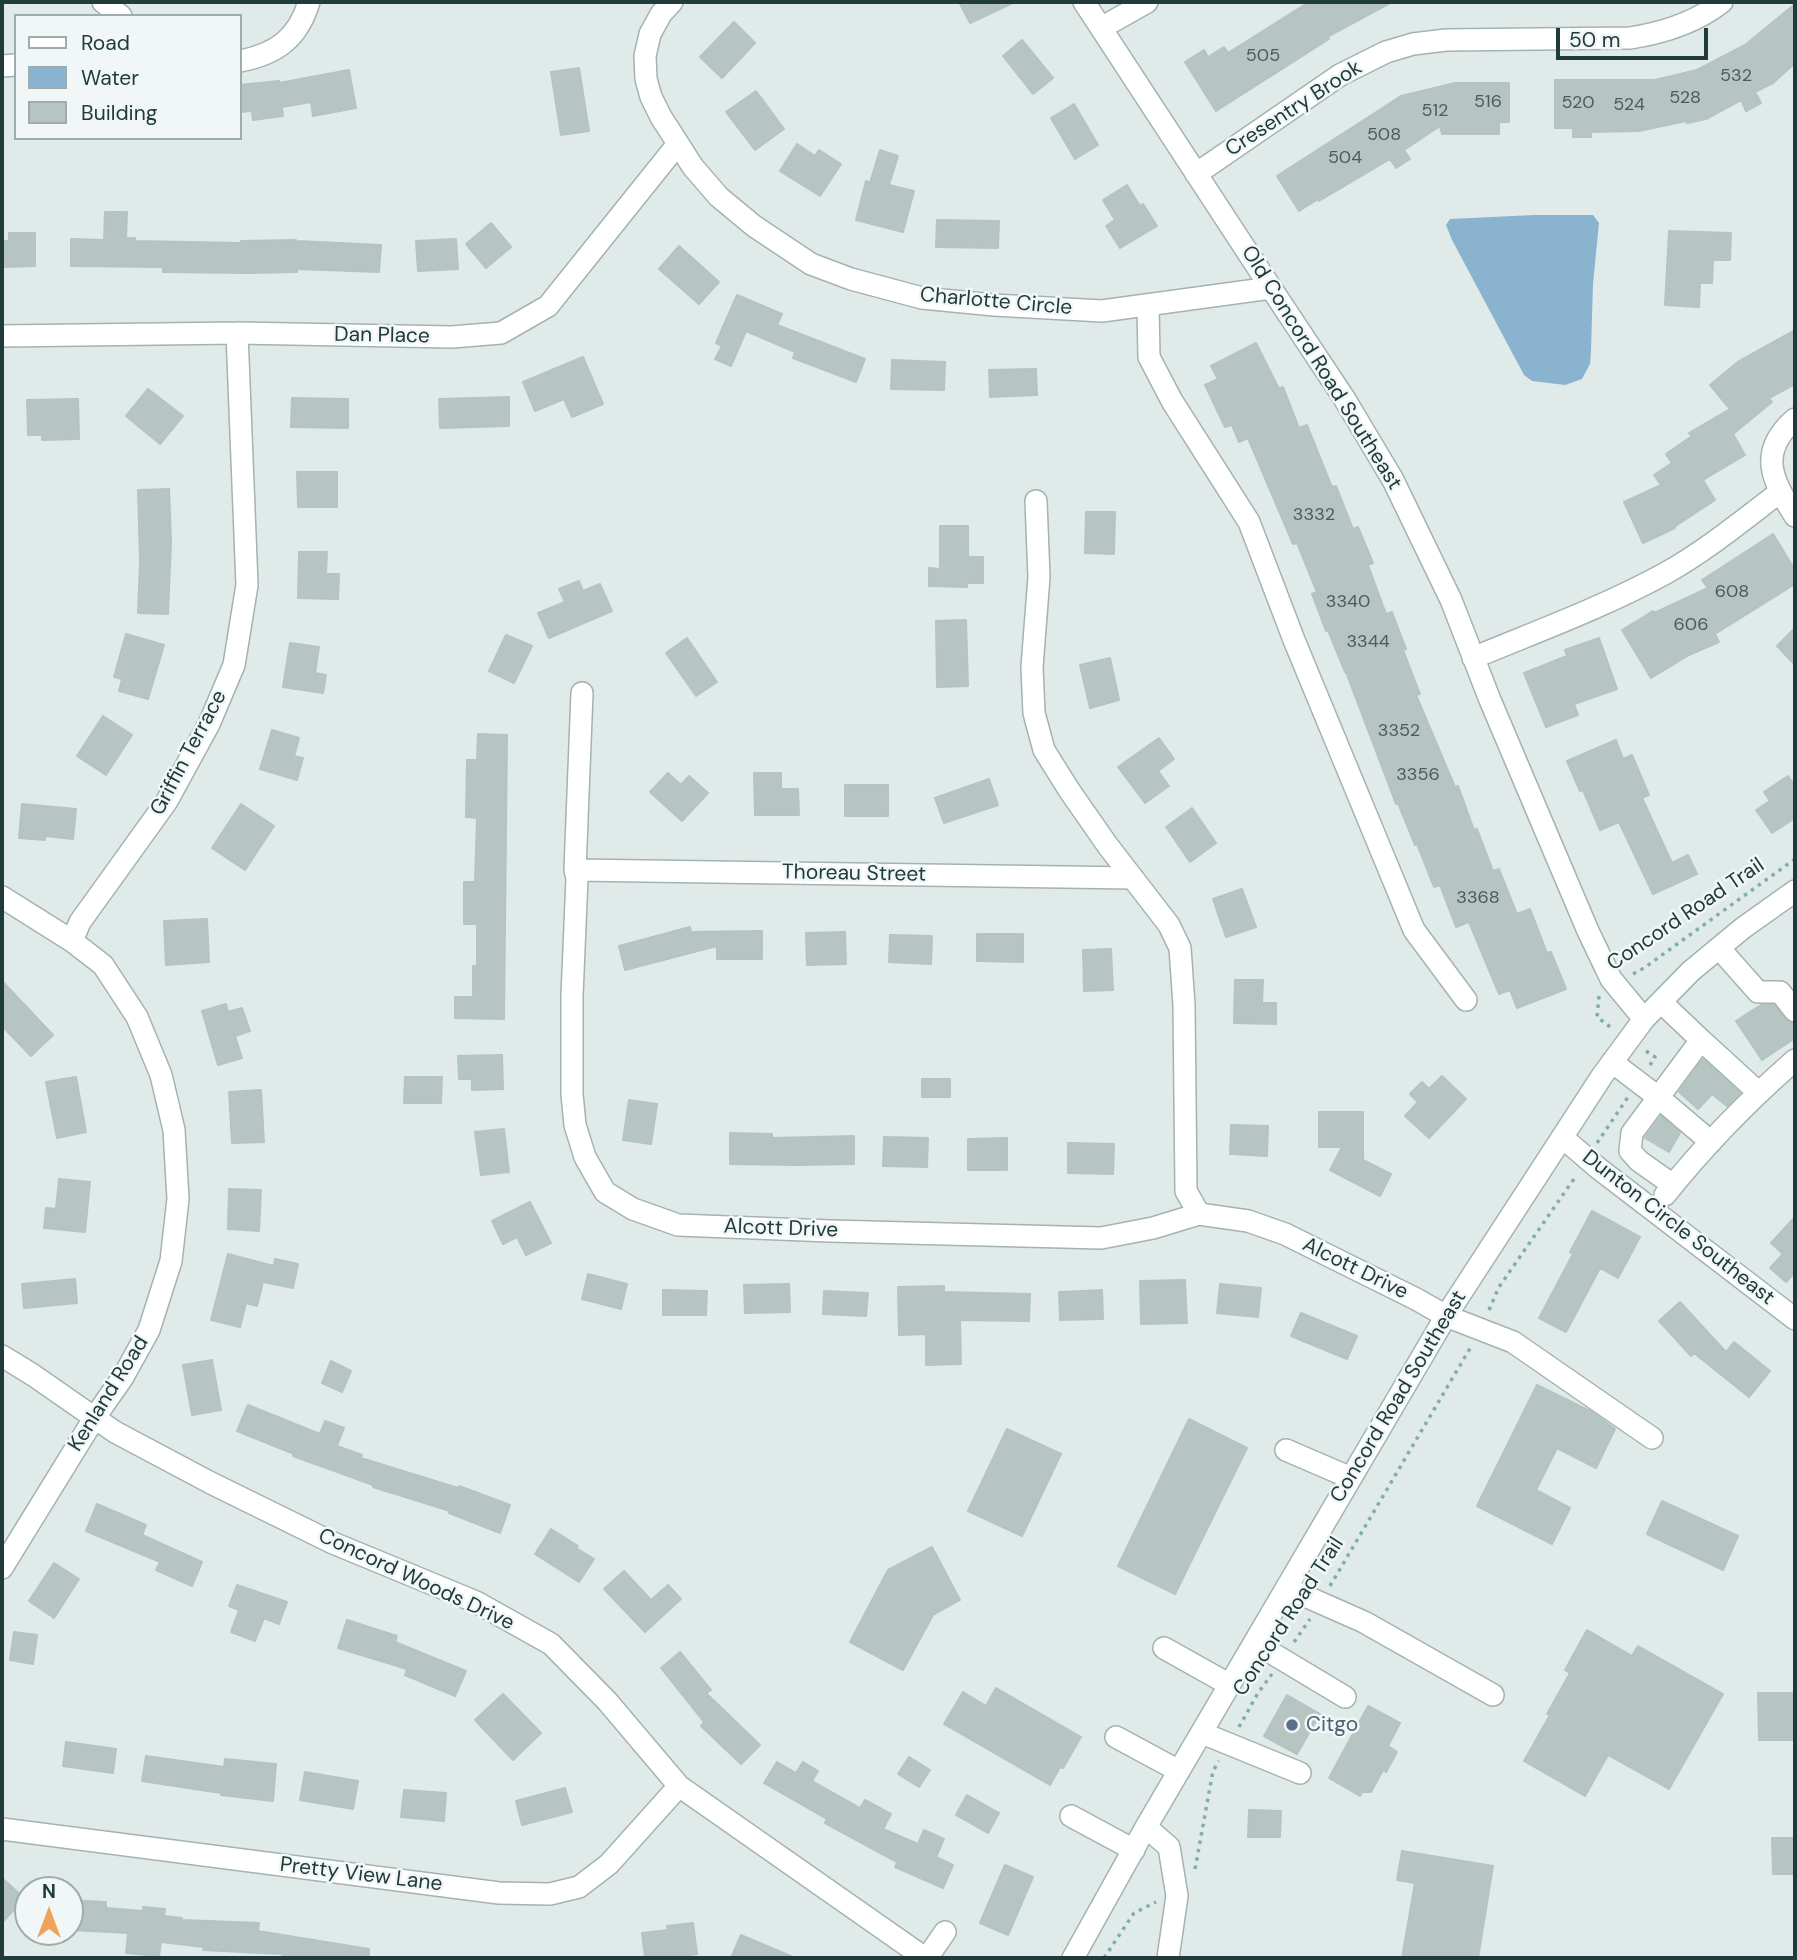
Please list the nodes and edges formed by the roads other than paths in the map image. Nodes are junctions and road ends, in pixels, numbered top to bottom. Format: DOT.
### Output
graph roads {
  1 [pos="103,2"];
  2 [pos="309,2"];
  3 [pos="672,2"];
  4 [pos="1084,2"];
  5 [pos="1147,2"];
  6 [pos="1722,2"];
  7 [pos="118,14"];
  8 [pos="1101,28"];
  9 [pos="242,60"];
  10 [pos="677,145"];
  11 [pos="1196,174"];
  12 [pos="1271,288"];
  13 [pos="1148,304"];
  14 [pos="237,333"];
  15 [pos="2,336"];
  16 [pos="1795,419"];
  17 [pos="1780,492"];
  18 [pos="1036,501"];
  19 [pos="1795,516"];
  20 [pos="1474,658"];
  21 [pos="582,693"];
  22 [pos="575,870"];
  23 [pos="1133,878"];
  24 [pos="1795,891"];
  25 [pos="2,897"];
  26 [pos="72,941"];
  27 [pos="1719,948"];
  28 [pos="1466,1000"];
  29 [pos="1661,1002"];
  30 [pos="1795,1011"];
  31 [pos="1644,1019"];
  32 [pos="1701,1040"];
  33 [pos="1795,1060"];
  34 [pos="1612,1062"];
  35 [pos="1758,1092"];
  36 [pos="1658,1097"];
  37 [pos="1562,1137"];
  38 [pos="1711,1142"];
  39 [pos="1673,1185"];
  40 [pos="1653,1210"];
  41 [pos="1199,1214"];
  42 [pos="1446,1316"];
  43 [pos="1795,1319"];
  44 [pos="2,1356"];
  45 [pos="95,1417"];
  46 [pos="1652,1438"];
  47 [pos="1286,1450"];
  48 [pos="1351,1478"];
  49 [pos="2,1568"];
  50 [pos="1287,1588"];
  51 [pos="1255,1643"];
  52 [pos="1164,1648"];
  53 [pos="1230,1685"];
  54 [pos="1493,1695"];
  55 [pos="1345,1697"];
  56 [pos="1202,1732"];
  57 [pos="1116,1737"];
  58 [pos="1179,1772"];
  59 [pos="1300,1773"];
  60 [pos="679,1786"];
  61 [pos="1071,1816"];
  62 [pos="1146,1827"];
  63 [pos="2,1829"];
  64 [pos="1134,1850"];
  65 [pos="945,1932"];
  66 [pos="926,1958"];
  67 [pos="1073,1958"];
  68 [pos="1168,1958"];
  1 -- 7 [label="street"];
  2 -- 9 [label="street"];
  3 -- 10 [label="street, Charlotte Circle"];
  4 -- 8 [label="street, Old Concord Road Southeast"];
  5 -- 8 [label="street"];
  6 -- 11 [label="street, Cresentry Brook"];
  8 -- 11 [label="street, Old Concord Road Southeast"];
  10 -- 13 [label="street, Charlotte Circle"];
  10 -- 14 [label="street, Dan Place"];
  11 -- 12 [label="street, Old Concord Road Southeast"];
  12 -- 13 [label="street, Charlotte Circle"];
  12 -- 20 [label="street, Old Concord Road Southeast"];
  13 -- 28 [label="street"];
  14 -- 15 [label="street, Dan Place"];
  14 -- 26 [label="street, Griffin Terrace"];
  16 -- 17 [label="street"];
  17 -- 19 [label="street"];
  17 -- 20 [label="street"];
  18 -- 23 [label="street"];
  20 -- 31 [label="street, Old Concord Road Southeast"];
  21 -- 22 [label="street, Alcott Drive"];
  22 -- 23 [label="street, Thoreau Street"];
  22 -- 41 [label="street, Alcott Drive"];
  23 -- 41 [label="street"];
  24 -- 27 [label="street, Concord Road Southeast"];
  25 -- 26 [label="street, Kenland Road"];
  26 -- 45 [label="street, Kenland Road"];
  27 -- 29 [label="street, Concord Road Southeast"];
  27 -- 30 [label="street"];
  29 -- 31 [label="street, Concord Road Southeast"];
  29 -- 32 [label="street"];
  31 -- 34 [label="street, Concord Road Southeast"];
  32 -- 35 [label="street"];
  32 -- 36 [label="street"];
  33 -- 35 [label="street"];
  34 -- 36 [label="street"];
  34 -- 37 [label="street, Concord Road Southeast"];
  35 -- 38 [label="street"];
  36 -- 38 [label="street"];
  36 -- 39 [label="street"];
  37 -- 40 [label="street, Dunton Circle Southeast"];
  37 -- 42 [label="street, Concord Road Southeast"];
  38 -- 39 [label="street"];
  39 -- 40 [label="street"];
  40 -- 43 [label="street, Dunton Circle Southeast"];
  41 -- 42 [label="street, Alcott Drive"];
  42 -- 46 [label="street, Alcott Drive"];
  42 -- 48 [label="street, Concord Road Southeast"];
  44 -- 45 [label="street, Concord Woods Drive"];
  45 -- 49 [label="street, Kenland Road"];
  45 -- 60 [label="street, Concord Woods Drive"];
  47 -- 48 [label="street"];
  48 -- 50 [label="street, Concord Road Southeast"];
  50 -- 51 [label="street, Concord Road Southeast"];
  50 -- 54 [label="street"];
  51 -- 53 [label="street, Concord Road Southeast"];
  51 -- 55 [label="street"];
  52 -- 53 [label="street"];
  53 -- 56 [label="street, Concord Road Southeast"];
  56 -- 58 [label="street, Concord Road Southeast"];
  56 -- 59 [label="street"];
  57 -- 58 [label="street"];
  58 -- 62 [label="street, Concord Road Southeast"];
  60 -- 63 [label="street, Pretty View Lane"];
  60 -- 66 [label="street, Concord Woods Drive"];
  61 -- 64 [label="street"];
  62 -- 64 [label="street, Concord Road Southeast"];
  62 -- 68 [label="street"];
  64 -- 67 [label="street, Concord Road Southeast"];
  65 -- 66 [label="street"];
}
